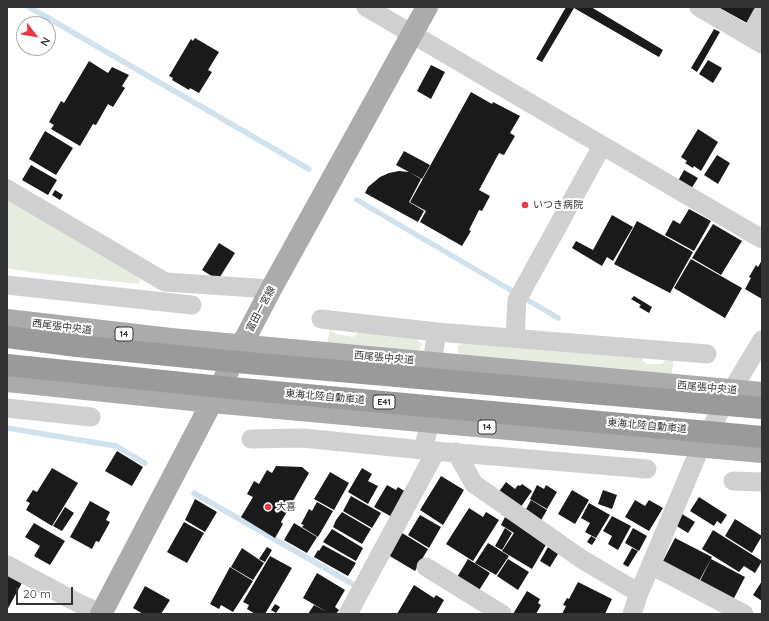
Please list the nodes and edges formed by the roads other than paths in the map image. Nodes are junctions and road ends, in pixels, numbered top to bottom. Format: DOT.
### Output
graph roads {
  1 [pos="366,7"];
  2 [pos="427,7"];
  3 [pos="700,7"];
  4 [pos="762,14"];
  5 [pos="413,35"];
  6 [pos="756,40"];
  7 [pos="602,146"];
  8 [pos="7,189"];
  9 [pos="762,239"];
  10 [pos="165,282"];
  11 [pos="7,285"];
  12 [pos="271,289"];
  13 [pos="157,301"];
  14 [pos="192,305"];
  15 [pos="321,318"];
  16 [pos="7,320"];
  17 [pos="437,332"];
  18 [pos="7,337"];
  19 [pos="515,338"];
  20 [pos="762,340"];
  21 [pos="241,346"];
  22 [pos="707,354"];
  23 [pos="432,362"];
  24 [pos="7,365"];
  25 [pos="7,381"];
  26 [pos="58,387"];
  27 [pos="732,390"];
  28 [pos="762,393"];
  29 [pos="212,402"];
  30 [pos="16,408"];
  31 [pos="762,408"];
  32 [pos="91,417"];
  33 [pos="430,422"];
  34 [pos="762,437"];
  35 [pos="251,439"];
  36 [pos="701,446"];
  37 [pos="430,451"];
  38 [pos="456,452"];
  39 [pos="762,452"];
  40 [pos="647,469"];
  41 [pos="733,481"];
  42 [pos="762,482"];
  43 [pos="7,565"];
  44 [pos="651,565"];
  45 [pos="426,567"];
  46 [pos="640,593"];
  47 [pos="725,610"];
  48 [pos="102,614"];
  49 [pos="348,614"];
  50 [pos="502,614"];
  51 [pos="632,614"];
  52 [pos="744,614"];
  1 -- 5 [label="street"];
  2 -- 5 [label="main road, 富田一宮線"];
  3 -- 6 [label="street"];
  4 -- 6 [label="street"];
  5 -- 7 [label="street"];
  5 -- 12 [label="main road, 富田一宮線"];
  7 -- 9 [label="street"];
  7 -- 19 [label="street"];
  8 -- 10 [label="street"];
  10 -- 12 [label="street"];
  10 -- 13 [label="street"];
  11 -- 13 [label="street"];
  12 -- 21 [label="main road, 富田一宮線"];
  13 -- 14 [label="street"];
  15 -- 17 [label="street"];
  16 -- 21 [label="main road, 西尾張中央道 / 14"];
  17 -- 19 [label="street"];
  17 -- 23 [label="street"];
  18 -- 31 [label="highway, bridge"];
  19 -- 22 [label="street"];
  20 -- 27 [label="street"];
  21 -- 23 [label="main road, 西尾張中央道 / 14"];
  21 -- 29 [label="main road, 富田一宮線"];
  23 -- 27 [label="main road, 西尾張中央道 / 14"];
  24 -- 34 [label="highway, 東海北陸自動車道 / E41, bridge"];
  25 -- 26 [label="main road, 14"];
  26 -- 29 [label="main road, 14"];
  26 -- 30 [label="street"];
  27 -- 28 [label="main road, 西尾張中央道 / 14"];
  27 -- 36 [label="street"];
  29 -- 33 [label="main road, 14"];
  29 -- 48 [label="main road, 富田一宮線"];
  30 -- 32 [label="street"];
  33 -- 36 [label="main road, 14"];
  33 -- 37 [label="street"];
  35 -- 37 [label="street"];
  36 -- 39 [label="main road, 14"];
  36 -- 44 [label="street"];
  37 -- 38 [label="street"];
  37 -- 49 [label="street"];
  38 -- 40 [label="street"];
  38 -- 46 [label="street"];
  41 -- 42 [label="street"];
  43 -- 48 [label="street"];
  44 -- 46 [label="street"];
  44 -- 47 [label="street"];
  45 -- 50 [label="street"];
  46 -- 51 [label="street"];
  47 -- 52 [label="street"];
}
